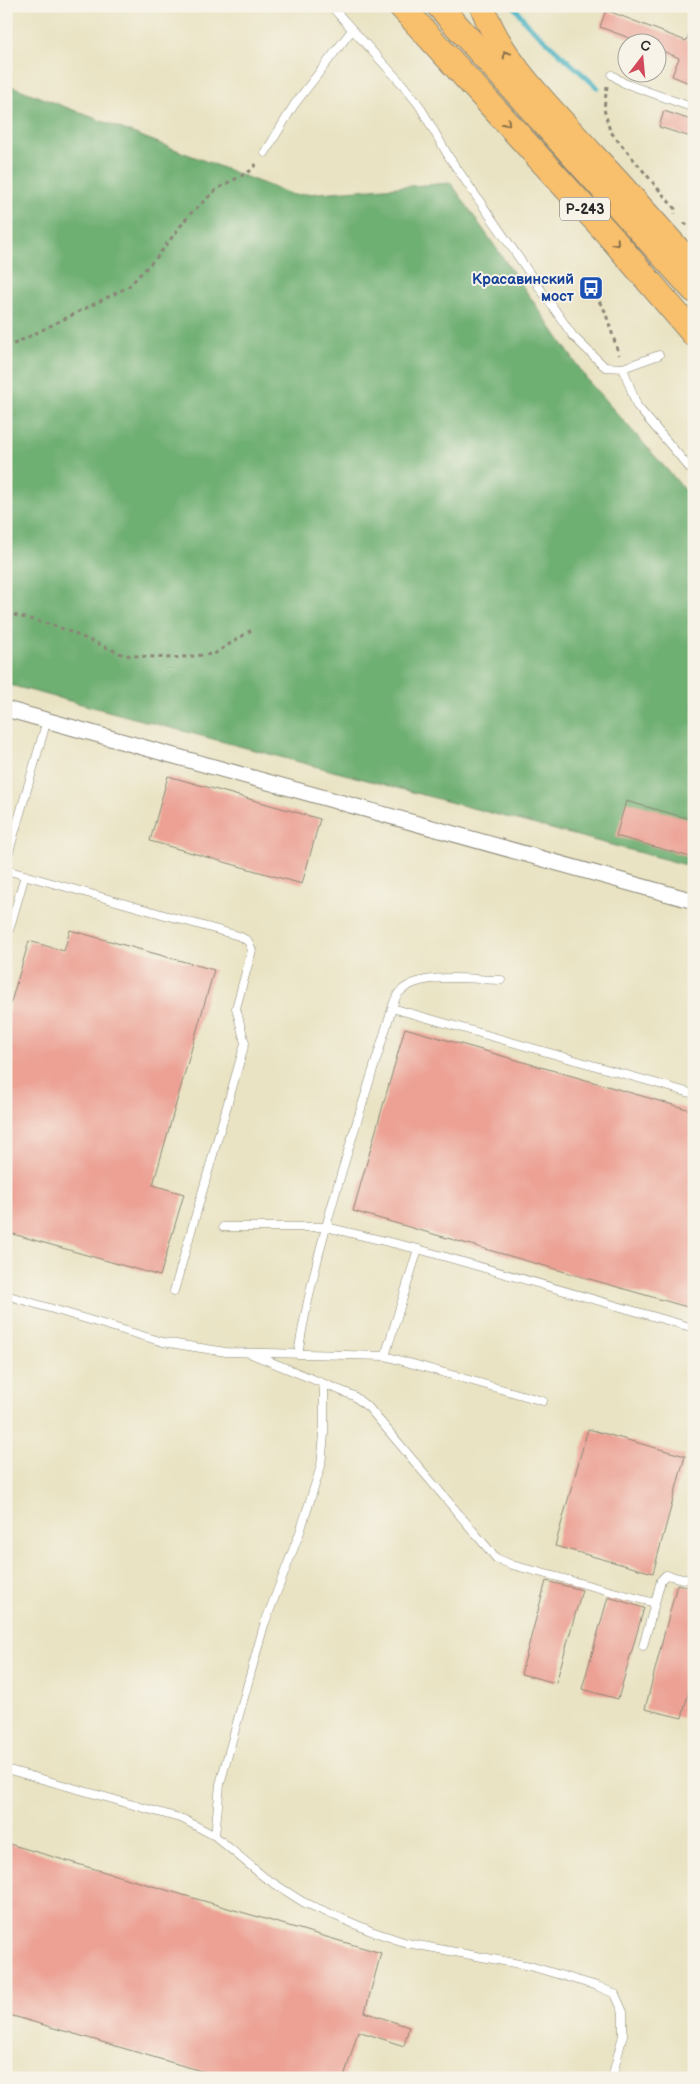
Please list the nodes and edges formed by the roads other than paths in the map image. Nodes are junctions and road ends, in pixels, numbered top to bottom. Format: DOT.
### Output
graph roads {
  1 [pos="331,6"];
  2 [pos="387,6"];
  3 [pos="401,6"];
  4 [pos="439,6"];
  5 [pos="482,6"];
  6 [pos="352,30"];
  7 [pos="612,75"];
  8 [pos="474,87"];
  9 [pos="524,101"];
  10 [pos="694,108"];
  11 [pos="264,153"];
  12 [pos="595,157"];
  13 [pos="694,267"];
  14 [pos="694,290"];
  15 [pos="694,334"];
  16 [pos="659,355"];
  17 [pos="623,368"];
  18 [pos="694,473"];
  19 [pos="6,709"];
  20 [pos="47,720"];
  21 [pos="6,862"];
  22 [pos="6,870"];
  23 [pos="25,875"];
  24 [pos="694,902"];
  25 [pos="6,941"];
  26 [pos="501,980"];
  27 [pos="392,1008"];
  28 [pos="694,1094"];
  29 [pos="223,1227"];
  30 [pos="326,1227"];
  31 [pos="418,1249"];
  32 [pos="174,1291"];
  33 [pos="6,1296"];
  34 [pos="694,1328"];
  35 [pos="249,1352"];
  36 [pos="298,1354"];
  37 [pos="386,1356"];
  38 [pos="324,1384"];
  39 [pos="543,1401"];
  40 [pos="694,1578"];
  41 [pos="655,1603"];
  42 [pos="644,1646"];
  43 [pos="6,1769"];
  44 [pos="215,1836"];
  45 [pos="612,2078"];
  1 -- 6 [label="lane"];
  2 -- 8 [label="main road"];
  3 -- 8 [label="highway, Р-243"];
  4 -- 9 [label="highway, Р-243"];
  12 -- 5 [label="main road, one-way"];
  6 -- 11 [label="lane"];
  6 -- 17 [label="lane"];
  7 -- 10 [label="lane"];
  8 -- 15 [label="highway, Р-243, one-way"];
  9 -- 12 [label="main road"];
  9 -- 14 [label="highway, Р-243"];
  12 -- 13 [label="main road"];
  16 -- 17 [label="lane"];
  17 -- 18 [label="lane"];
  19 -- 20 [label="street"];
  20 -- 21 [label="lane"];
  20 -- 24 [label="street"];
  22 -- 23 [label="lane"];
  23 -- 25 [label="lane"];
  23 -- 32 [label="lane"];
  26 -- 27 [label="lane"];
  27 -- 28 [label="lane"];
  27 -- 30 [label="lane"];
  29 -- 30 [label="lane"];
  30 -- 31 [label="lane"];
  30 -- 36 [label="lane"];
  31 -- 34 [label="lane"];
  31 -- 37 [label="lane"];
  33 -- 35 [label="lane"];
  35 -- 36 [label="lane"];
  35 -- 38 [label="lane"];
  36 -- 37 [label="lane"];
  37 -- 39 [label="lane"];
  38 -- 41 [label="lane"];
  38 -- 44 [label="lane"];
  40 -- 41 [label="lane"];
  41 -- 42 [label="lane"];
  43 -- 44 [label="lane"];
  44 -- 45 [label="lane"];
}
